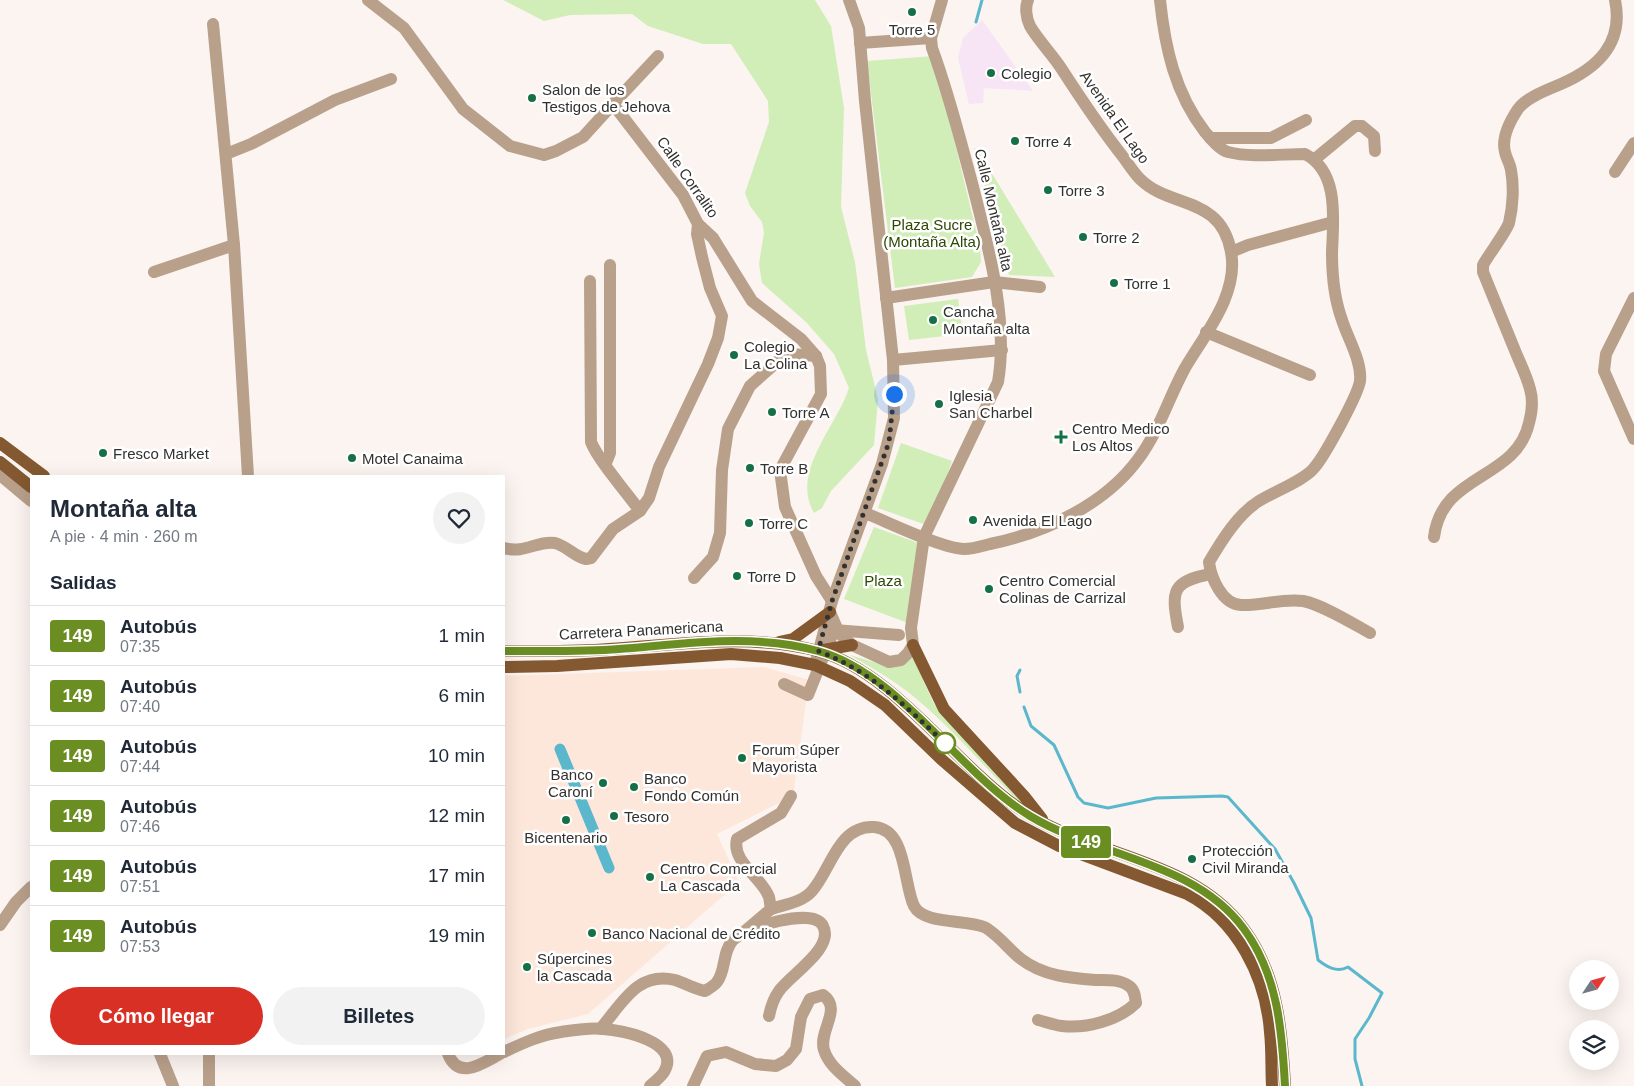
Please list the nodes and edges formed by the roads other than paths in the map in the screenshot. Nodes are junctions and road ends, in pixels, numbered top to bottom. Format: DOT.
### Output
graph roads {
  1 [pos="368,0"];
  2 [pos="849,0"];
  3 [pos="942,0"];
  4 [pos="1028,0"];
  5 [pos="1160,0"];
  6 [pos="1615,0"];
  7 [pos="214,24"];
  8 [pos="931,38"];
  9 [pos="860,42"];
  10 [pos="658,56"];
  11 [pos="391,79"];
  12 [pos="613,104"];
  13 [pos="1306,120"];
  14 [pos="1210,138"];
  15 [pos="1634,143"];
  16 [pos="1375,151"];
  17 [pos="226,154"];
  18 [pos="1314,159"];
  19 [pos="1615,172"];
  20 [pos="1332,222"];
  21 [pos="698,224"];
  22 [pos="234,245"];
  23 [pos="1231,252"];
  24 [pos="610,264"];
  25 [pos="154,272"];
  26 [pos="590,281"];
  27 [pos="994,282"];
  28 [pos="1040,287"];
  29 [pos="886,298"];
  30 [pos="1634,298"];
  31 [pos="1206,332"];
  32 [pos="1002,350"];
  33 [pos="816,356"];
  34 [pos="893,360"];
  35 [pos="1310,375"];
  36 [pos="1634,439"];
  37 [pos="0,443"];
  38 [pos="0,462"];
  39 [pos="606,463"];
  40 [pos="0,475"];
  41 [pos="43,475"];
  42 [pos="248,475"];
  43 [pos="30,486"];
  44 [pos="30,500"];
  45 [pos="640,511"];
  46 [pos="865,513"];
  47 [pos="924,537"];
  48 [pos="1434,537"];
  49 [pos="505,548"];
  50 [pos="1211,574"];
  51 [pos="694,578"];
  52 [pos="831,607"];
  53 [pos="1178,627"];
  54 [pos="1370,633"];
  55 [pos="899,635"];
  56 [pos="772,644"];
  57 [pos="852,645"];
  58 [pos="913,645"];
  59 [pos="505,651"];
  60 [pos="818,651"];
  61 [pos="780,658"];
  62 [pos="815,664"];
  63 [pos="505,667"];
  64 [pos="784,684"];
  65 [pos="791,796"];
  66 [pos="1047,825"];
  67 [pos="30,888"];
  68 [pos="771,909"];
  69 [pos="0,925"];
  70 [pos="745,931"];
  71 [pos="769,1016"];
  72 [pos="1038,1020"];
  73 [pos="601,1028"];
  74 [pos="505,1052"];
  75 [pos="160,1055"];
  76 [pos="210,1055"];
  77 [pos="449,1055"];
  78 [pos="498,1055"];
  79 [pos="173,1086"];
  80 [pos="208,1086"];
  81 [pos="650,1086"];
  82 [pos="693,1086"];
  83 [pos="855,1086"];
  84 [pos="1272,1086"];
  85 [pos="1285,1086"];
  1 -- 12 [label="street"];
  2 -- 9 [label="street"];
  3 -- 8 [label="street"];
  4 -- 23 [label="street, Avenida El Lago"];
  5 -- 14 [label="street"];
  6 -- 48 [label="street"];
  7 -- 17 [label="street"];
  8 -- 9 [label="street"];
  8 -- 27 [label="street, Calle Montaña alta"];
  9 -- 29 [label="street"];
  10 -- 12 [label="street"];
  11 -- 17 [label="street"];
  12 -- 21 [label="street, Calle Corralito"];
  13 -- 14 [label="street"];
  14 -- 18 [label="street"];
  15 -- 19 [label="street"];
  16 -- 18 [label="street"];
  17 -- 22 [label="street"];
  18 -- 20 [label="street"];
  20 -- 23 [label="street"];
  20 -- 50 [label="street"];
  21 -- 33 [label="street, Calle Corralito"];
  21 -- 45 [label="street"];
  22 -- 25 [label="street"];
  22 -- 42 [label="street"];
  23 -- 31 [label="street, Avenida El Lago"];
  24 -- 39 [label="street"];
  26 -- 39 [label="street"];
  27 -- 28 [label="street"];
  27 -- 29 [label="street"];
  27 -- 32 [label="street, Calle Montaña alta"];
  29 -- 34 [label="street"];
  30 -- 36 [label="street"];
  31 -- 35 [label="street"];
  31 -- 47 [label="street, Avenida El Lago"];
  32 -- 34 [label="street"];
  32 -- 47 [label="street, Calle Montaña alta"];
  33 -- 51 [label="street"];
  33 -- 52 [label="street"];
  34 -- 46 [label="street"];
  37 -- 41 [label="main road"];
  38 -- 43 [label="main road"];
  39 -- 45 [label="street"];
  40 -- 44 [label="street"];
  45 -- 49 [label="street"];
  46 -- 47 [label="street, Avenida El Lago"];
  46 -- 52 [label="street"];
  47 -- 58 [label="street, Calle Montaña alta"];
  50 -- 53 [label="street"];
  50 -- 54 [label="street"];
  52 -- 56 [label="main road"];
  52 -- 57 [label="street"];
  52 -- 60 [label="street"];
  55 -- 64 [label="street"];
  56 -- 59 [label="main road, Carretera Panamericana"];
  56 -- 60 [label="main road, Carretera Panamericana"];
  57 -- 58 [label="street"];
  57 -- 60 [label="main road"];
  58 -- 66 [label="main road"];
  60 -- 61 [label="main road"];
  60 -- 62 [label="street"];
  60 -- 66 [label="main road, Carretera Panamericana"];
  61 -- 62 [label="main road, Carretera Panamericana"];
  61 -- 63 [label="main road, Carretera Panamericana"];
  62 -- 84 [label="main road, Carretera Panamericana"];
  65 -- 68 [label="street"];
  66 -- 85 [label="main road, Carretera Panamericana"];
  67 -- 69 [label="street"];
  68 -- 70 [label="street"];
  68 -- 72 [label="street"];
  70 -- 71 [label="street"];
  70 -- 73 [label="street"];
  73 -- 74 [label="street"];
  73 -- 81 [label="street"];
  75 -- 79 [label="street"];
  76 -- 80 [label="street"];
  77 -- 78 [label="street"];
  82 -- 83 [label="street"];
}
